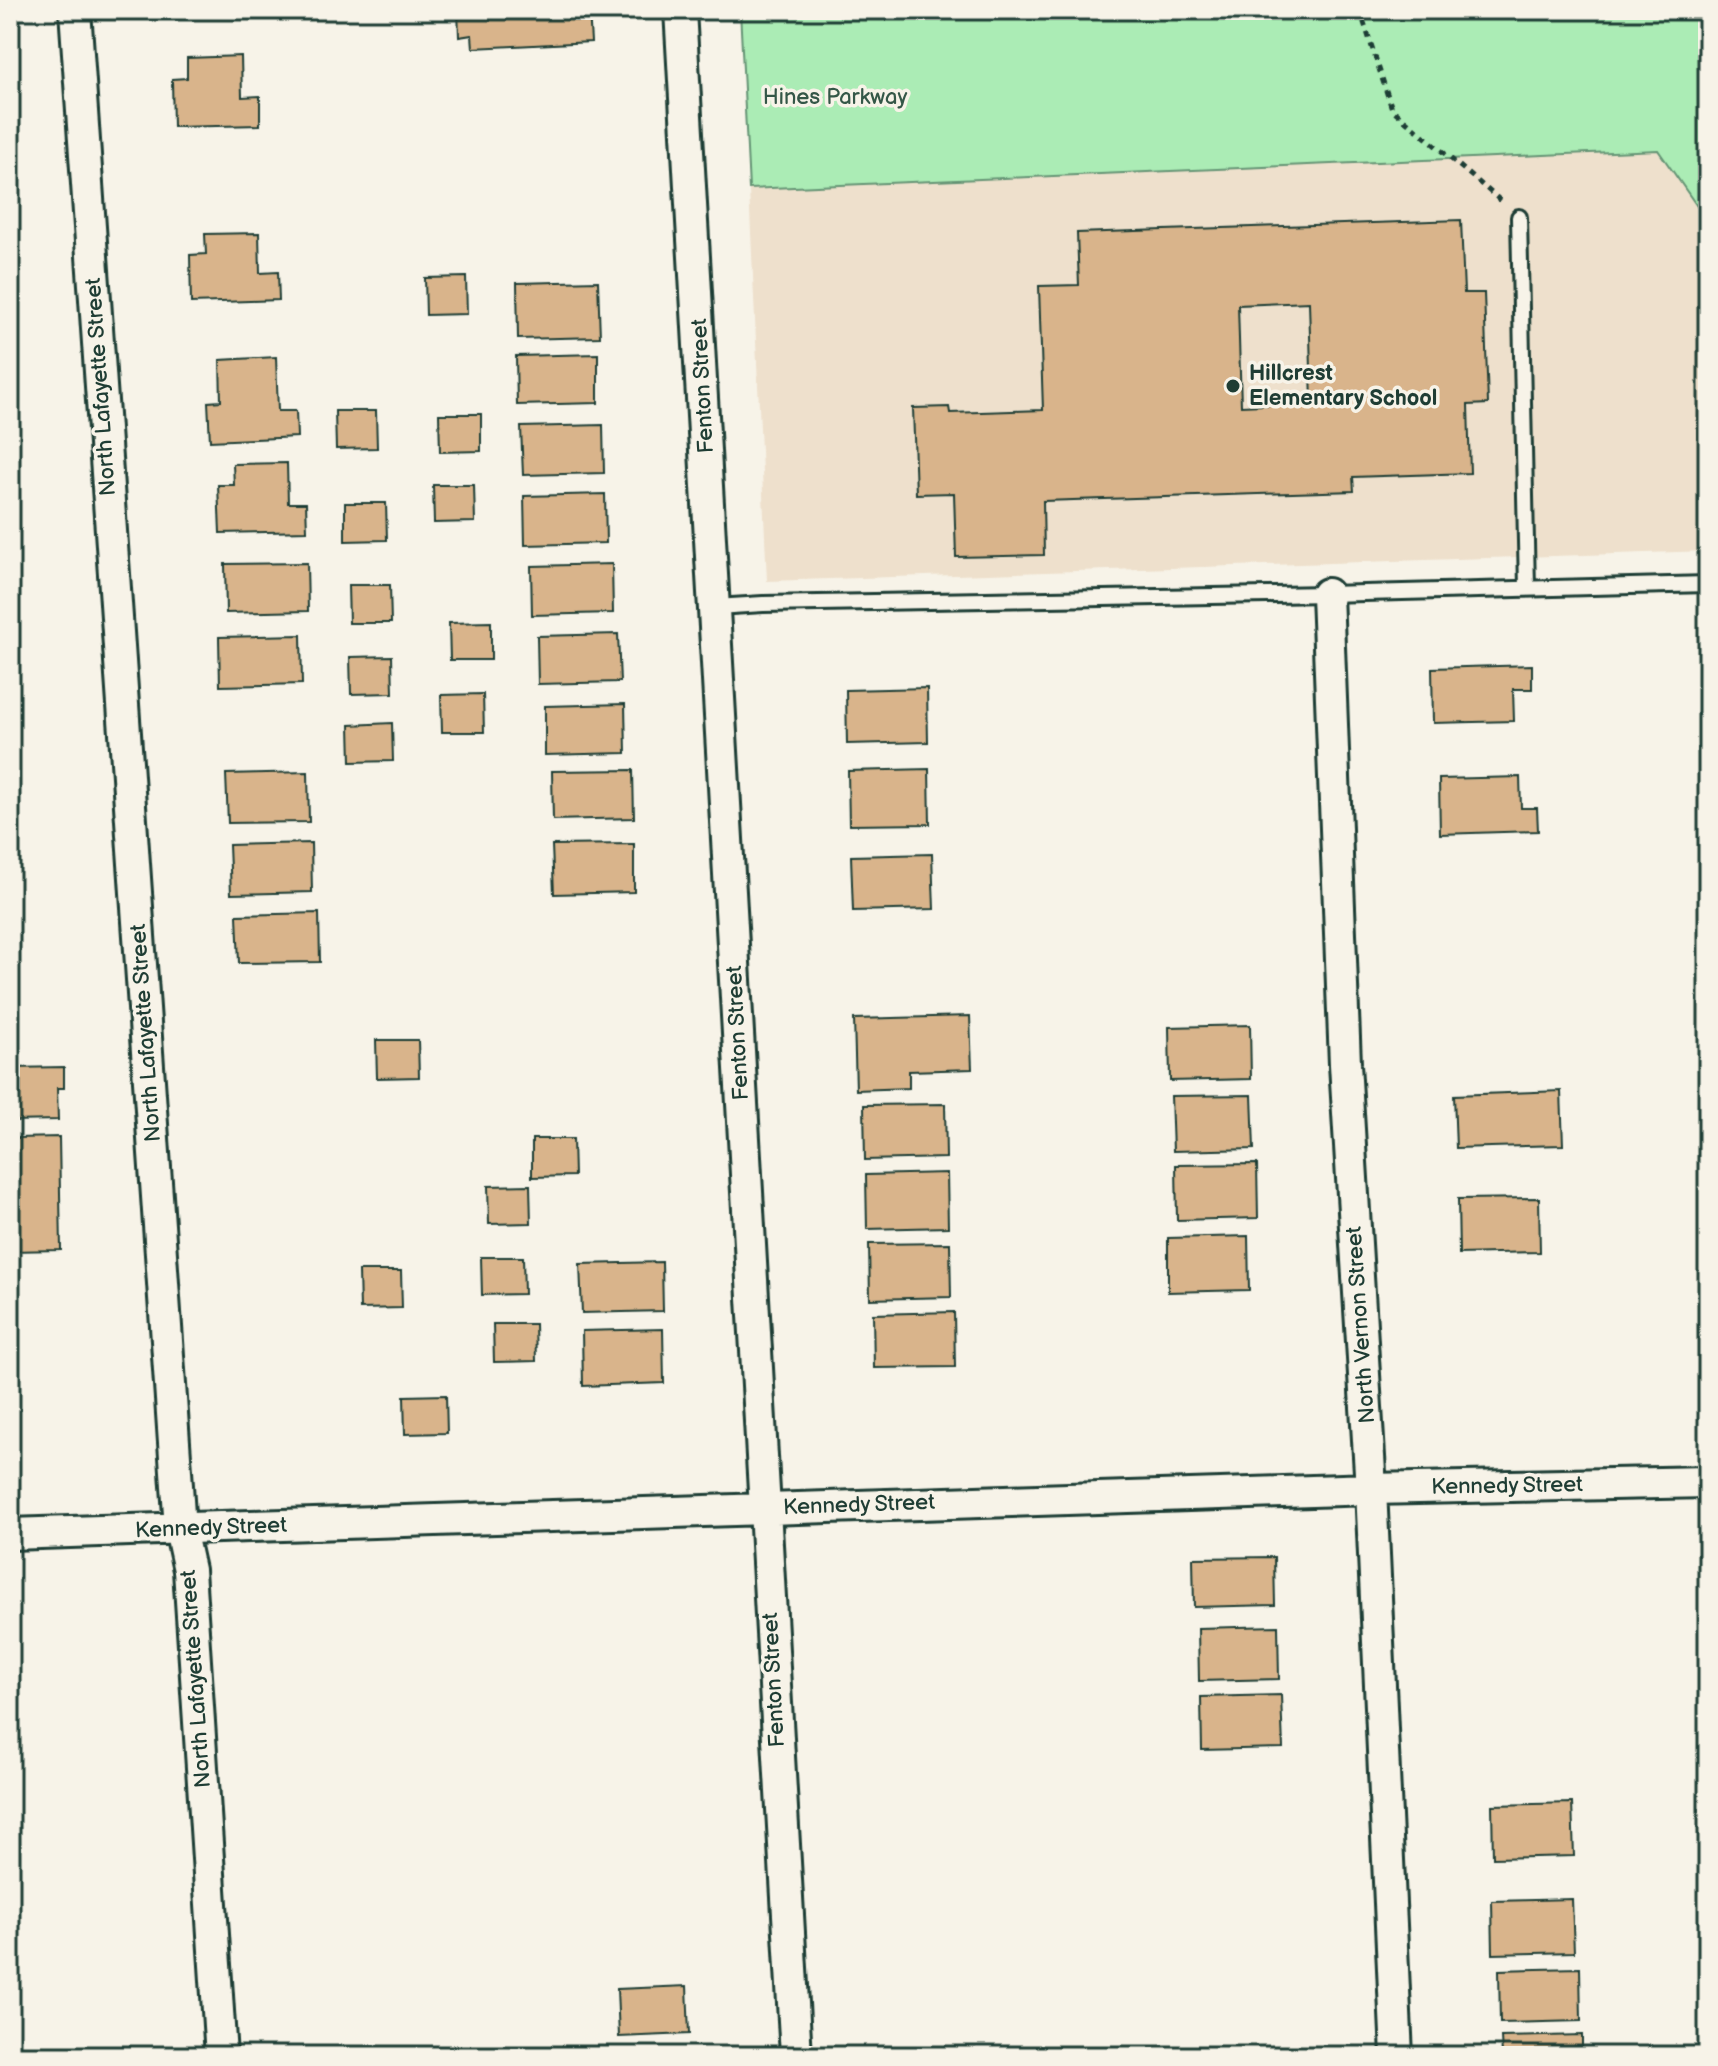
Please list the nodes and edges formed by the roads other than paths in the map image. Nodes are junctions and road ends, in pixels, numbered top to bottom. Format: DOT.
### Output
graph roads {
  1 [pos="75,10"];
  2 [pos="680,10"];
  3 [pos="1519,217"];
  4 [pos="1708,584"];
  5 [pos="1527,588"];
  6 [pos="1327,594"];
  7 [pos="716,607"];
  8 [pos="1708,1482"];
  9 [pos="1371,1489"];
  10 [pos="764,1509"];
  11 [pos="180,1529"];
  12 [pos="10,1534"];
  13 [pos="221,2056"];
  14 [pos="796,2056"];
  15 [pos="1397,2056"];
  1 -- 11 [label="street, North Lafayette Street"];
  2 -- 7 [label="street, Fenton Street"];
  3 -- 5 [label="lane"];
  4 -- 5 [label="lane"];
  5 -- 6 [label="lane"];
  6 -- 7 [label="lane"];
  6 -- 9 [label="street, North Vernon Street"];
  7 -- 10 [label="street, Fenton Street"];
  8 -- 9 [label="street, Kennedy Street"];
  9 -- 10 [label="street, Kennedy Street"];
  9 -- 15 [label="street, North Vernon Street"];
  10 -- 11 [label="street, Kennedy Street"];
  10 -- 14 [label="street, Fenton Street"];
  11 -- 12 [label="street, Kennedy Street"];
  11 -- 13 [label="street, North Lafayette Street"];
}
